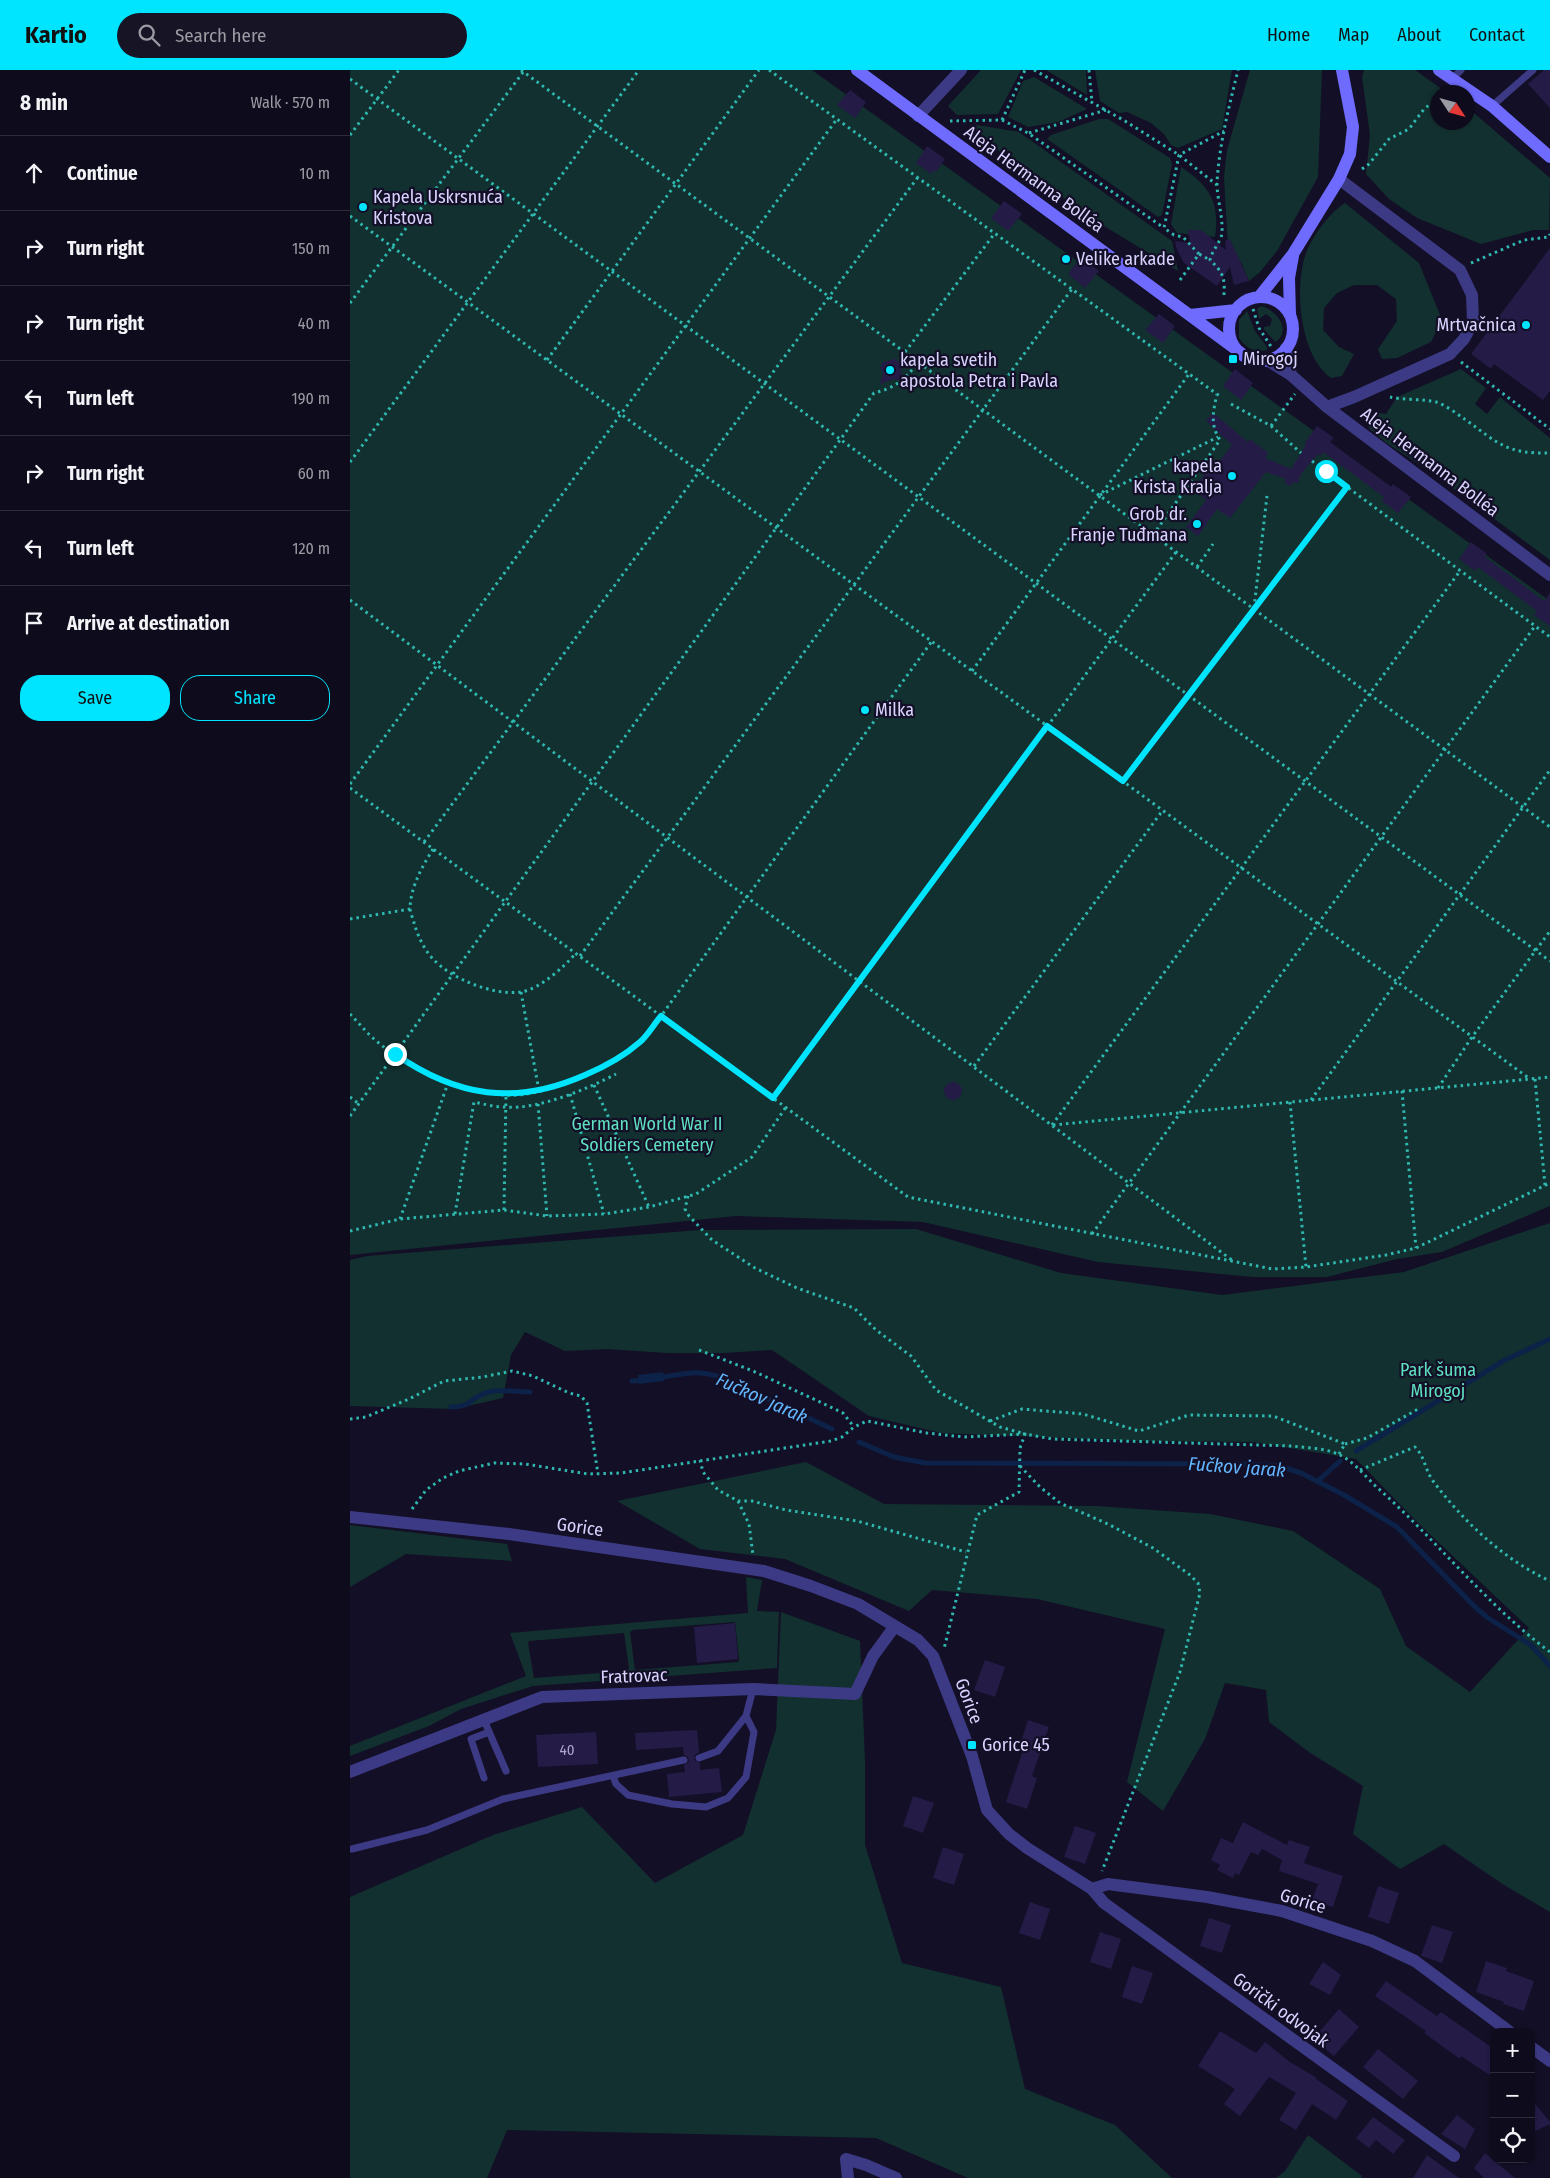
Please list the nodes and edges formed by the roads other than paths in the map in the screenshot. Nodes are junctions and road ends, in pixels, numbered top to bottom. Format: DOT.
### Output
graph roads {
  1 [pos="857,70"];
  2 [pos="961,70"];
  3 [pos="1342,70"];
  4 [pos="1439,70"];
  5 [pos="1533,70"];
  6 [pos="1456,74"];
  7 [pos="1492,106"];
  8 [pos="918,116"];
  9 [pos="1550,157"];
  10 [pos="1339,179"];
  11 [pos="1293,254"];
  12 [pos="1255,302"];
  13 [pos="1236,310"];
  14 [pos="1190,315"];
  15 [pos="1290,315"];
  16 [pos="1286,348"];
  17 [pos="1241,353"];
  18 [pos="1267,360"];
  19 [pos="1291,375"];
  20 [pos="1327,407"];
  21 [pos="1550,575"];
  22 [pos="350,1517"];
  23 [pos="896,1626"];
  24 [pos="753,1689"];
  25 [pos="746,1716"];
  26 [pos="484,1720"];
  27 [pos="489,1732"];
  28 [pos="699,1758"];
  29 [pos="684,1760"];
  30 [pos="506,1771"];
  31 [pos="350,1772"];
  32 [pos="613,1776"];
  33 [pos="484,1778"];
  34 [pos="352,1849"];
  35 [pos="1094,1888"];
  36 [pos="1505,2028"];
  37 [pos="1535,2050"];
  38 [pos="1550,2061"];
  39 [pos="1454,2156"];
  40 [pos="848,2178"];
  41 [pos="896,2178"];
  1 -- 8 [label="main road, Aleja Hermanna Bolléa"];
  2 -- 8 [label="street"];
  3 -- 10 [label="main road"];
  4 -- 6 [label="main road"];
  5 -- 7 [label="lane"];
  6 -- 7 [label="main road"];
  7 -- 9 [label="main road"];
  8 -- 14 [label="main road, Aleja Hermanna Bolléa"];
  10 -- 11 [label="main road"];
  10 -- 20 [label="street"];
  11 -- 12 [label="main road"];
  11 -- 15 [label="main road"];
  12 -- 13 [label="main road"];
  12 -- 15 [label="main road"];
  13 -- 14 [label="main road"];
  13 -- 17 [label="main road"];
  14 -- 17 [label="main road, Aleja Hermanna Bolléa"];
  15 -- 16 [label="main road"];
  16 -- 18 [label="main road"];
  16 -- 19 [label="street"];
  17 -- 18 [label="main road"];
  18 -- 19 [label="street, Aleja Hermanna Bolléa"];
  19 -- 20 [label="street, Aleja Hermanna Bolléa"];
  20 -- 21 [label="street, Aleja Hermanna Bolléa"];
  22 -- 23 [label="street, Gorice"];
  23 -- 24 [label="street, Fratrovac"];
  23 -- 35 [label="street, Gorice"];
  24 -- 25 [label="lane"];
  24 -- 26 [label="street, Fratrovac"];
  25 -- 28 [label="lane"];
  25 -- 32 [label="lane"];
  26 -- 27 [label="lane"];
  26 -- 31 [label="street, Fratrovac"];
  27 -- 30 [label="lane"];
  27 -- 33 [label="lane"];
  29 -- 32 [label="lane"];
  32 -- 34 [label="lane"];
  35 -- 36 [label="street, Gorice"];
  35 -- 39 [label="street, Gorički odvojak"];
  37 -- 38 [label="street"];
  40 -- 41 [label="street"];
}
